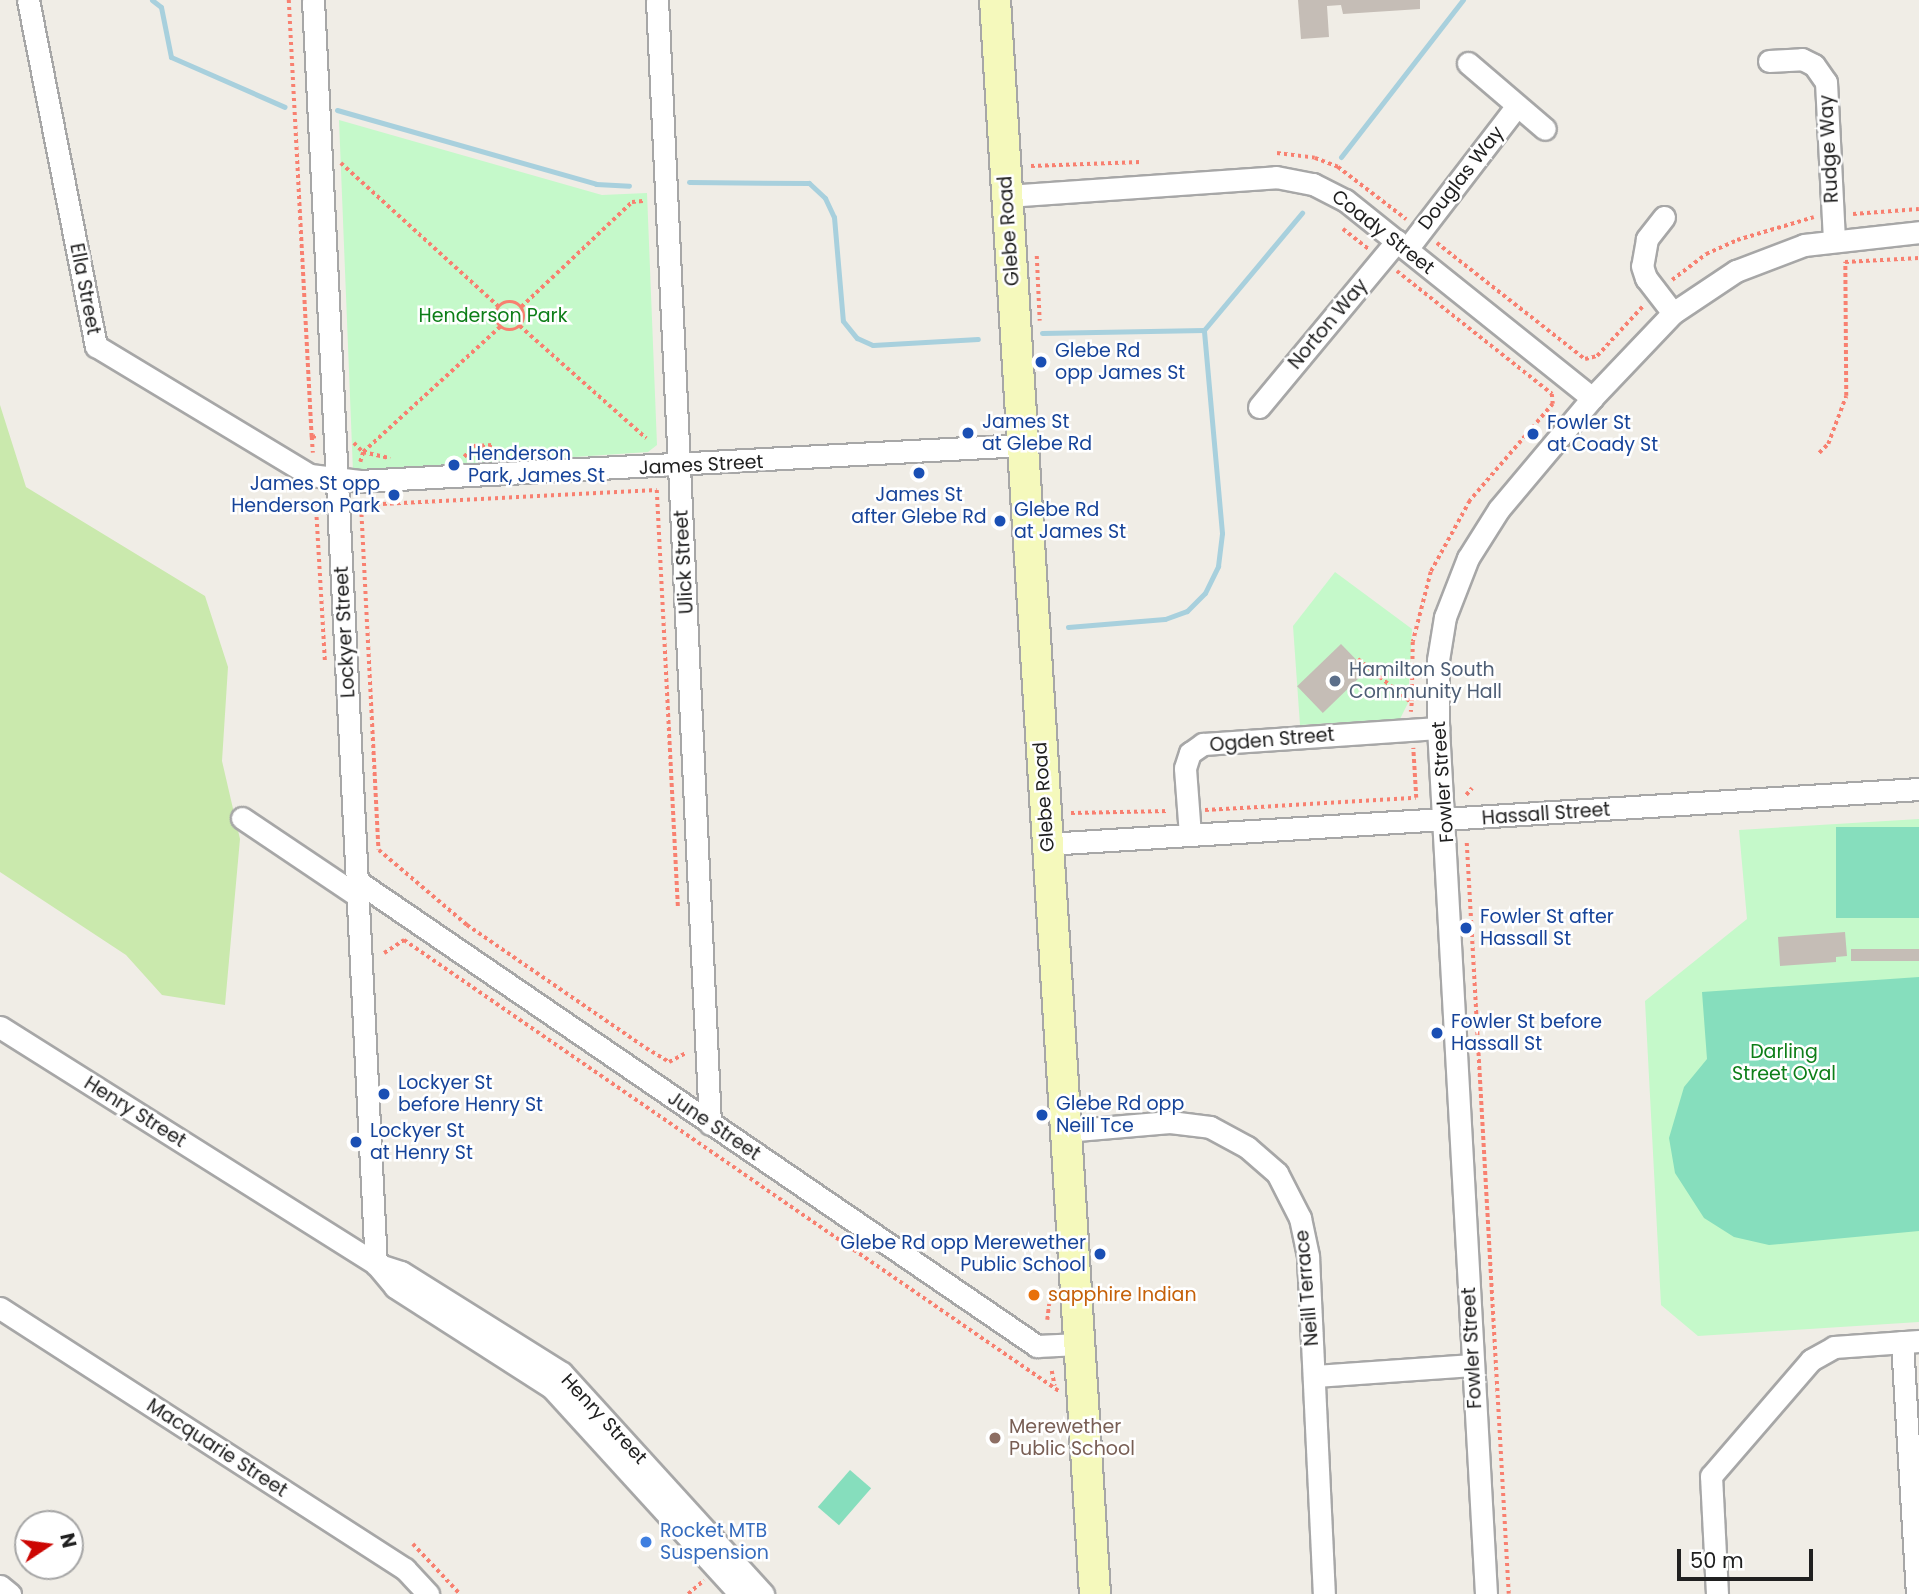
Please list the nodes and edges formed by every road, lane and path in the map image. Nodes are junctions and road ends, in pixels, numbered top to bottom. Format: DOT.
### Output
graph roads {
  1 [pos="28,0"];
  2 [pos="289,0"];
  3 [pos="313,0"];
  4 [pos="657,0"];
  5 [pos="995,0"];
  6 [pos="1769,61"];
  7 [pos="1468,63"];
  8 [pos="1516,107"];
  9 [pos="1545,128"];
  10 [pos="1277,153"];
  11 [pos="1030,157"];
  12 [pos="1140,162"];
  13 [pos="353,175"];
  14 [pos="1007,196"];
  15 [pos="643,201"];
  16 [pos="1919,209"];
  17 [pos="1833,215"];
  18 [pos="1664,216"];
  19 [pos="1343,229"];
  20 [pos="1421,230"];
  21 [pos="1919,232"];
  22 [pos="1834,241"];
  23 [pos="1402,245"];
  24 [pos="1037,251"];
  25 [pos="1919,258"];
  26 [pos="1382,259"];
  27 [pos="1657,292"];
  28 [pos="499,307"];
  29 [pos="521,307"];
  30 [pos="1673,313"];
  31 [pos="501,326"];
  32 [pos="520,326"];
  33 [pos="1038,327"];
  34 [pos="1592,398"];
  35 [pos="1259,407"];
  36 [pos="323,436"];
  37 [pos="312,437"];
  38 [pos="646,438"];
  39 [pos="493,445"];
  40 [pos="1022,445"];
  41 [pos="363,452"];
  42 [pos="313,453"];
  43 [pos="1819,453"];
  44 [pos="452,457"];
  45 [pos="400,459"];
  46 [pos="359,463"];
  47 [pos="680,467"];
  48 [pos="338,480"];
  49 [pos="361,500"];
  50 [pos="316,503"];
  51 [pos="362,505"];
  52 [pos="1358,659"];
  53 [pos="325,662"];
  54 [pos="1412,703"];
  55 [pos="1411,715"];
  56 [pos="1438,728"];
  57 [pos="1412,746"];
  58 [pos="1472,788"];
  59 [pos="1416,789"];
  60 [pos="1422,789"];
  61 [pos="1919,789"];
  62 [pos="1466,794"];
  63 [pos="1070,803"];
  64 [pos="1176,811"];
  65 [pos="1198,811"];
  66 [pos="242,818"];
  67 [pos="1447,821"];
  68 [pos="1190,835"];
  69 [pos="1467,843"];
  70 [pos="1047,844"];
  71 [pos="358,889"];
  72 [pos="679,918"];
  73 [pos="384,953"];
  74 [pos="0,1027"];
  75 [pos="686,1042"];
  76 [pos="710,1124"];
  77 [pos="1065,1131"];
  78 [pos="376,1264"];
  79 [pos="1049,1304"];
  80 [pos="0,1308"];
  81 [pos="1047,1320"];
  82 [pos="1911,1341"];
  83 [pos="1079,1344"];
  84 [pos="1473,1365"];
  85 [pos="1052,1371"];
  86 [pos="1315,1376"];
  87 [pos="1055,1387"];
  88 [pos="1060,1402"];
  89 [pos="413,1544"];
  90 [pos="0,1586"];
  91 [pos="10,1594"];
  92 [pos="428,1594"];
  93 [pos="460,1594"];
  94 [pos="740,1594"];
  95 [pos="763,1594"];
  96 [pos="1095,1594"];
  97 [pos="1324,1594"];
  98 [pos="1486,1594"];
  99 [pos="1509,1594"];
  100 [pos="1717,1594"];
  101 [pos="1917,1594"];
  1 -- 48 [label="street, Ella Street"];
  2 -- 37 [label="path"];
  3 -- 48 [label="street, Lockyer Street"];
  4 -- 47 [label="street, Ulick Street"];
  5 -- 14 [label="main road, Glebe Road"];
  6 -- 17 [label="street, Rudge Way"];
  7 -- 8 [label="street, Douglas Way"];
  8 -- 9 [label="street, Douglas Way"];
  8 -- 20 [label="street, Douglas Way"];
  10 -- 20 [label="path"];
  11 -- 12 [label="path"];
  13 -- 28 [label="path"];
  14 -- 23 [label="street, Coady Street"];
  14 -- 40 [label="main road, Glebe Road"];
  15 -- 29 [label="path"];
  16 -- 17 [label="path"];
  17 -- 22 [label="street, Rudge Way"];
  17 -- 27 [label="path"];
  18 -- 27 [label="street"];
  19 -- 26 [label="path"];
  20 -- 23 [label="street, Douglas Way"];
  20 -- 27 [label="path"];
  21 -- 22 [label="street, Fowler Street"];
  22 -- 30 [label="street, Fowler Street"];
  23 -- 26 [label="street, Norton Way"];
  23 -- 34 [label="street, Coady Street"];
  24 -- 33 [label="path"];
  25 -- 43 [label="path"];
  26 -- 35 [label="street, Norton Way"];
  26 -- 54 [label="path"];
  27 -- 30 [label="street"];
  28 -- 29 [label="path"];
  28 -- 31 [label="path"];
  29 -- 32 [label="path"];
  30 -- 34 [label="street, Fowler Street"];
  31 -- 32 [label="path"];
  31 -- 41 [label="path"];
  32 -- 38 [label="path"];
  34 -- 56 [label="street, Fowler Street"];
  36 -- 37 [label="path"];
  37 -- 42 [label="path"];
  39 -- 44 [label="path"];
  40 -- 47 [label="street, James Street"];
  40 -- 70 [label="main road, Glebe Road"];
  41 -- 45 [label="path"];
  41 -- 46 [label="path"];
  47 -- 48 [label="street, James Street"];
  47 -- 76 [label="street, Ulick Street"];
  48 -- 71 [label="street, Lockyer Street"];
  49 -- 51 [label="path"];
  50 -- 53 [label="path"];
  51 -- 72 [label="path"];
  51 -- 75 [label="path"];
  52 -- 54 [label="path"];
  54 -- 55 [label="path"];
  56 -- 67 [label="street, Fowler Street"];
  56 -- 68 [label="street, Ogden Street"];
  57 -- 59 [label="path"];
  58 -- 62 [label="path"];
  59 -- 60 [label="path"];
  59 -- 65 [label="path"];
  61 -- 67 [label="street, Hassall Street"];
  63 -- 64 [label="path"];
  66 -- 71 [label="street, June Street"];
  67 -- 68 [label="street, Hassall Street"];
  67 -- 84 [label="street, Fowler Street"];
  68 -- 70 [label="street, Hassall Street"];
  69 -- 99 [label="path"];
  70 -- 77 [label="main road, Glebe Road"];
  71 -- 76 [label="street, June Street"];
  71 -- 78 [label="street, Lockyer Street"];
  73 -- 87 [label="path"];
  74 -- 78 [label="street, Henry Street"];
  76 -- 83 [label="street, June Street"];
  77 -- 83 [label="main road, Glebe Road"];
  77 -- 86 [label="street, Neill Terrace"];
  78 -- 94 [label="street, Henry Street"];
  78 -- 95 [label="street, Henry Street"];
  79 -- 81 [label="path"];
  80 -- 92 [label="street, Macquarie Street"];
  82 -- 100 [label="street"];
  82 -- 101 [label="street"];
  83 -- 96 [label="main road, Glebe Road"];
  84 -- 86 [label="street"];
  84 -- 98 [label="street, Fowler Street"];
  85 -- 87 [label="path"];
  86 -- 97 [label="street, Neill Terrace"];
  87 -- 88 [label="path"];
  89 -- 93 [label="path"];
  90 -- 91 [label="street"];
}
